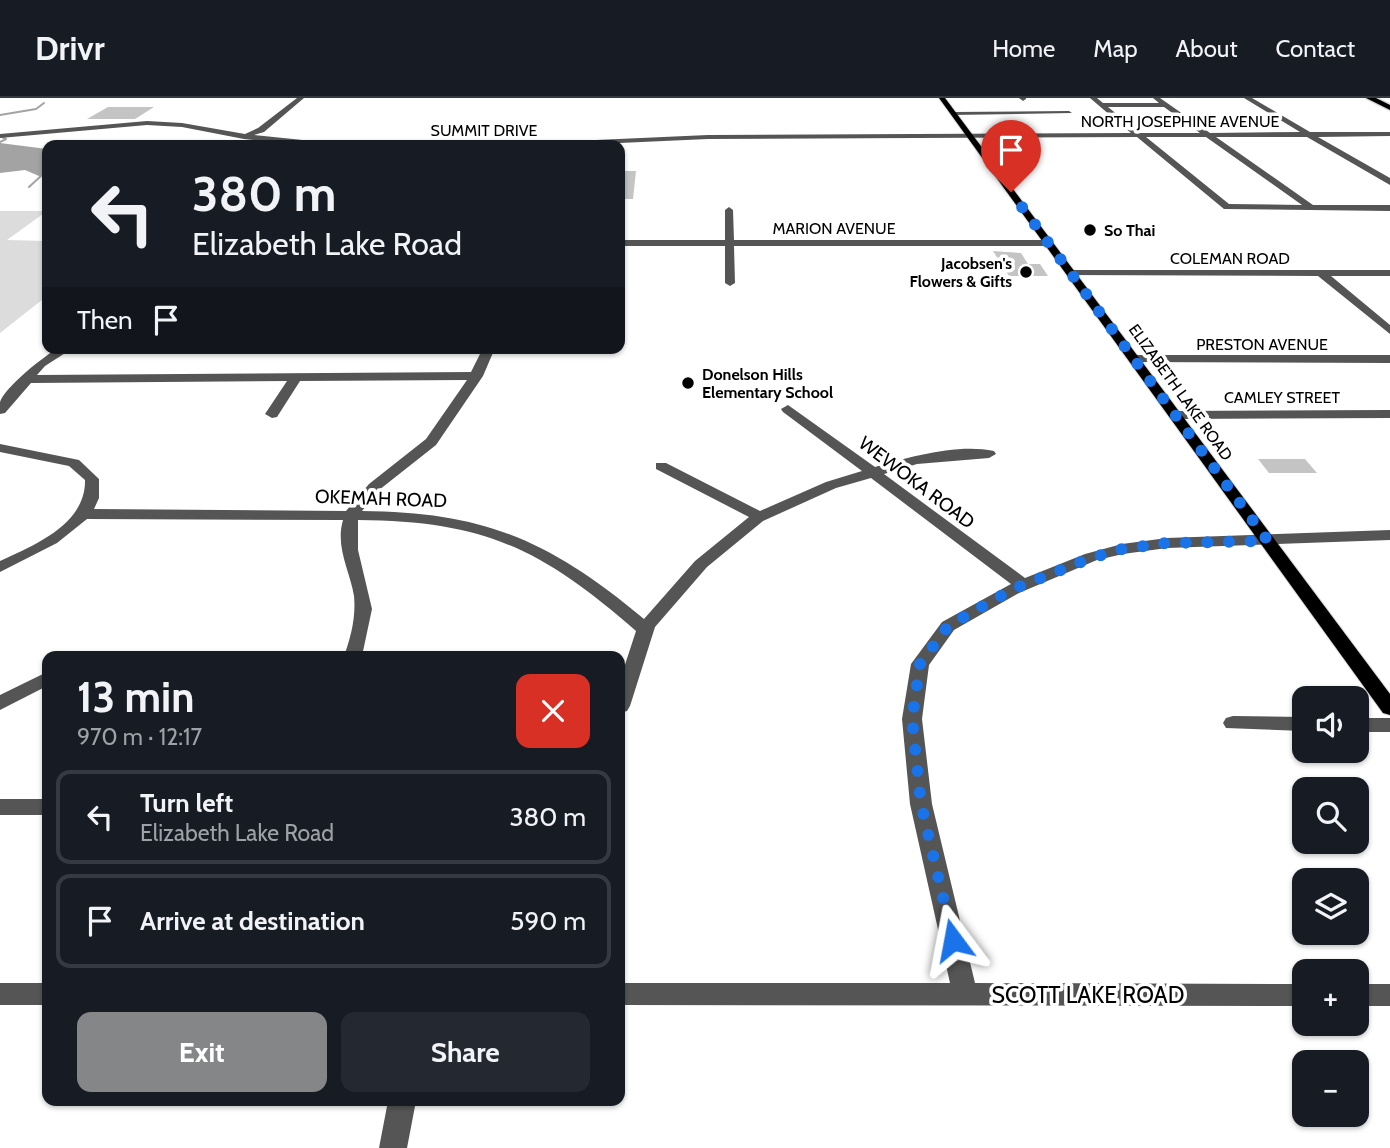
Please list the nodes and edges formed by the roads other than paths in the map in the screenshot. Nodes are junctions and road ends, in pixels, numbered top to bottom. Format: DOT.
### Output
graph roads {
  1 [pos="301,98"];
  2 [pos="942,98"];
  3 [pos="1093,98"];
  4 [pos="1156,98"];
  5 [pos="1247,98"];
  6 [pos="1370,98"];
  7 [pos="1100,105"];
  8 [pos="1165,105"];
  9 [pos="1390,107"];
  10 [pos="1069,113"];
  11 [pos="953,114"];
  12 [pos="1390,134"];
  13 [pos="969,135"];
  14 [pos="1139,135"];
  15 [pos="1208,135"];
  16 [pos="1309,135"];
  17 [pos="0,136"];
  18 [pos="242,137"];
  19 [pos="276,140"];
  20 [pos="622,140"];
  21 [pos="1390,182"];
  22 [pos="1312,208"];
  23 [pos="1390,208"];
  24 [pos="729,210"];
  25 [pos="625,243"];
  26 [pos="730,243"];
  27 [pos="1048,243"];
  28 [pos="1071,273"];
  29 [pos="1390,273"];
  30 [pos="1321,274"];
  31 [pos="730,283"];
  32 [pos="1390,331"];
  33 [pos="57,354"];
  34 [pos="486,354"];
  35 [pos="1134,359"];
  36 [pos="1390,359"];
  37 [pos="297,376"];
  38 [pos="477,376"];
  39 [pos="25,379"];
  40 [pos="788,409"];
  41 [pos="0,410"];
  42 [pos="272,414"];
  43 [pos="1390,414"];
  44 [pos="1175,415"];
  45 [pos="0,448"];
  46 [pos="989,454"];
  47 [pos="661,466"];
  48 [pos="871,472"];
  49 [pos="82,514"];
  50 [pos="351,516"];
  51 [pos="760,517"];
  52 [pos="1390,535"];
  53 [pos="1268,541"];
  54 [pos="0,567"];
  55 [pos="1023,584"];
  56 [pos="646,630"];
  57 [pos="354,651"];
  58 [pos="42,681"];
  59 [pos="625,691"];
  60 [pos="0,703"];
  61 [pos="1390,708"];
  62 [pos="1233,723"];
  63 [pos="1292,724"];
  64 [pos="1369,725"];
  65 [pos="1390,725"];
  66 [pos="0,807"];
  67 [pos="42,807"];
  68 [pos="0,994"];
  69 [pos="42,994"];
  70 [pos="625,994"];
  71 [pos="965,995"];
  72 [pos="1292,995"];
  73 [pos="1369,995"];
  74 [pos="1390,995"];
  75 [pos="401,1106"];
  76 [pos="393,1148"];
  1 -- 18 [label="street"];
  2 -- 11 [label="main road, ELIZABETH LAKE ROAD"];
  3 -- 7 [label="street"];
  4 -- 8 [label="street"];
  5 -- 16 [label="street"];
  6 -- 9 [label="highway"];
  7 -- 8 [label="street"];
  7 -- 14 [label="street"];
  8 -- 15 [label="street"];
  10 -- 11 [label="street"];
  11 -- 13 [label="main road, ELIZABETH LAKE ROAD"];
  12 -- 16 [label="street, NORTH JOSEPHINE AVENUE"];
  13 -- 14 [label="street, NORTH JOSEPHINE AVENUE"];
  13 -- 20 [label="street, SUMMIT DRIVE"];
  13 -- 27 [label="main road, ELIZABETH LAKE ROAD"];
  14 -- 15 [label="street, NORTH JOSEPHINE AVENUE"];
  14 -- 22 [label="street"];
  15 -- 16 [label="street, NORTH JOSEPHINE AVENUE"];
  15 -- 22 [label="street"];
  16 -- 21 [label="street"];
  17 -- 18 [label="street, SUMMIT DRIVE"];
  18 -- 19 [label="street, SUMMIT DRIVE"];
  22 -- 23 [label="street"];
  24 -- 26 [label="street"];
  25 -- 26 [label="street, MARION AVENUE"];
  26 -- 27 [label="street, MARION AVENUE"];
  26 -- 31 [label="street"];
  27 -- 28 [label="main road, ELIZABETH LAKE ROAD"];
  28 -- 30 [label="street, COLEMAN ROAD"];
  28 -- 35 [label="main road, ELIZABETH LAKE ROAD"];
  29 -- 30 [label="street, COLEMAN ROAD"];
  30 -- 32 [label="street"];
  33 -- 39 [label="street"];
  34 -- 38 [label="street"];
  35 -- 36 [label="street, PRESTON AVENUE"];
  35 -- 44 [label="main road, ELIZABETH LAKE ROAD"];
  37 -- 38 [label="street"];
  37 -- 39 [label="street"];
  37 -- 42 [label="street"];
  38 -- 50 [label="street"];
  39 -- 41 [label="street"];
  40 -- 48 [label="street, WEWOKA ROAD"];
  43 -- 44 [label="street, CAMLEY STREET"];
  44 -- 53 [label="main road, ELIZABETH LAKE ROAD"];
  45 -- 49 [label="street"];
  46 -- 48 [label="street"];
  47 -- 51 [label="street"];
  48 -- 51 [label="street"];
  48 -- 55 [label="street, WEWOKA ROAD"];
  49 -- 50 [label="street, OKEMAH ROAD"];
  49 -- 54 [label="street"];
  50 -- 56 [label="street, OKEMAH ROAD"];
  50 -- 57 [label="street"];
  51 -- 56 [label="street"];
  52 -- 53 [label="street"];
  53 -- 55 [label="street"];
  53 -- 61 [label="main road, ELIZABETH LAKE ROAD"];
  55 -- 71 [label="street"];
  56 -- 59 [label="street"];
  58 -- 60 [label="street"];
  62 -- 63 [label="street"];
  64 -- 65 [label="street"];
  66 -- 67 [label="street"];
  68 -- 69 [label="street"];
  70 -- 71 [label="street, SCOTT LAKE ROAD"];
  71 -- 72 [label="street, SCOTT LAKE ROAD"];
  73 -- 74 [label="street"];
  75 -- 76 [label="street"];
}
